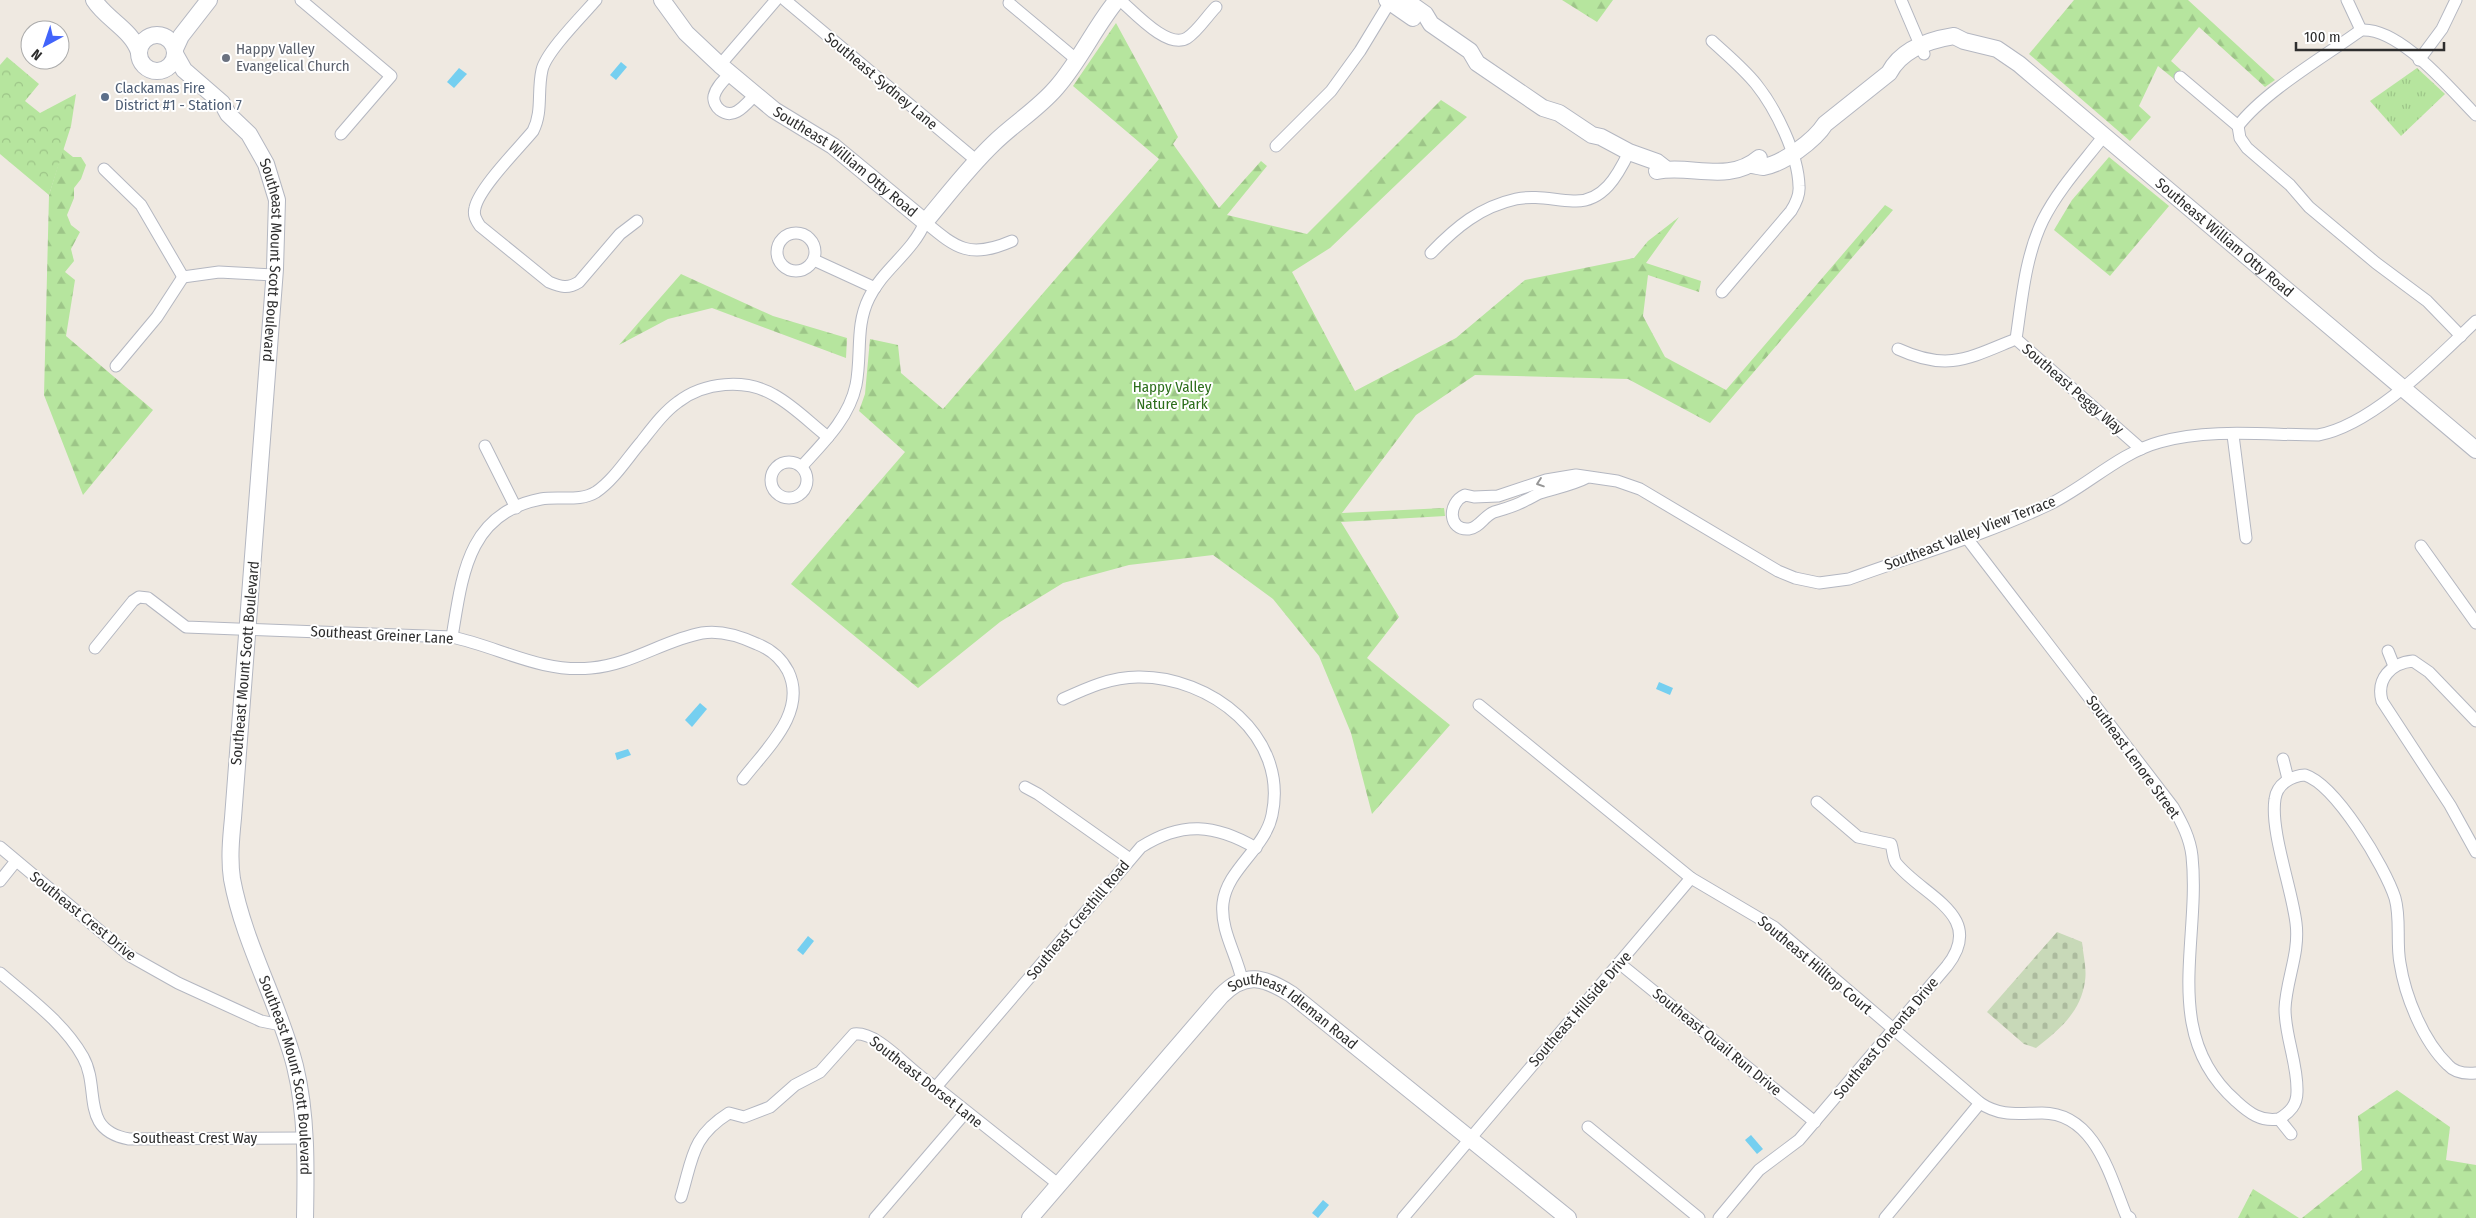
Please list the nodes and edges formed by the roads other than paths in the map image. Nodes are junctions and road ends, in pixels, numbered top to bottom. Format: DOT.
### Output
graph roads {
  1 [pos="95,0"];
  2 [pos="197,0"];
  3 [pos="209,0"];
  4 [pos="301,0"];
  5 [pos="596,0"];
  6 [pos="662,0"];
  7 [pos="776,0"];
  8 [pos="786,0"];
  9 [pos="1119,0"];
  10 [pos="1393,0"];
  11 [pos="1901,0"];
  12 [pos="2347,0"];
  13 [pos="2456,0"];
  14 [pos="1009,4"];
  15 [pos="1216,6"];
  16 [pos="2361,30"];
  17 [pos="155,35"];
  18 [pos="1712,42"];
  19 [pos="1922,50"];
  20 [pos="139,52"];
  21 [pos="175,52"];
  22 [pos="1077,60"];
  23 [pos="2419,60"];
  24 [pos="725,70"];
  25 [pos="161,71"];
  26 [pos="2180,77"];
  27 [pos="755,94"];
  28 [pos="228,114"];
  29 [pos="2476,115"];
  30 [pos="2238,126"];
  31 [pos="341,134"];
  32 [pos="2103,137"];
  33 [pos="1276,146"];
  34 [pos="1790,149"];
  35 [pos="1627,156"];
  36 [pos="977,161"];
  37 [pos="104,169"];
  38 [pos="637,221"];
  39 [pos="925,222"];
  40 [pos="1012,241"];
  41 [pos="1431,253"];
  42 [pos="814,260"];
  43 [pos="274,275"];
  44 [pos="183,277"];
  45 [pos="874,288"];
  46 [pos="1722,292"];
  47 [pos="2476,321"];
  48 [pos="2461,336"];
  49 [pos="2016,339"];
  50 [pos="1898,349"];
  51 [pos="116,366"];
  52 [pos="2402,388"];
  53 [pos="2232,435"];
  54 [pos="828,437"];
  55 [pos="485,446"];
  56 [pos="2141,449"];
  57 [pos="2476,450"];
  58 [pos="802,466"];
  59 [pos="1588,477"];
  60 [pos="516,508"];
  61 [pos="1966,537"];
  62 [pos="2246,538"];
  63 [pos="2421,546"];
  64 [pos="2476,623"];
  65 [pos="248,630"];
  66 [pos="452,637"];
  67 [pos="95,648"];
  68 [pos="2388,651"];
  69 [pos="2394,666"];
  70 [pos="1063,699"];
  71 [pos="1479,705"];
  72 [pos="2476,721"];
  73 [pos="2282,759"];
  74 [pos="2288,779"];
  75 [pos="743,780"];
  76 [pos="1025,787"];
  77 [pos="1817,802"];
  78 [pos="0,847"];
  79 [pos="1256,848"];
  80 [pos="2476,852"];
  81 [pos="1130,859"];
  82 [pos="16,861"];
  83 [pos="1691,878"];
  84 [pos="0,881"];
  85 [pos="1619,963"];
  86 [pos="0,973"];
  87 [pos="1242,980"];
  88 [pos="281,1025"];
  89 [pos="1893,1030"];
  90 [pos="2476,1074"];
  91 [pos="936,1087"];
  92 [pos="1980,1103"];
  93 [pos="965,1112"];
  94 [pos="2279,1119"];
  95 [pos="1815,1122"];
  96 [pos="1588,1127"];
  97 [pos="2291,1134"];
  98 [pos="304,1138"];
  99 [pos="1468,1139"];
  100 [pos="1058,1184"];
  101 [pos="681,1197"];
  102 [pos="305,1218"];
  103 [pos="875,1218"];
  104 [pos="1030,1218"];
  105 [pos="1403,1218"];
  106 [pos="1568,1218"];
  107 [pos="1699,1218"];
  108 [pos="1719,1218"];
  109 [pos="1885,1218"];
  110 [pos="2130,1218"];
  1 -- 17 [label="main road"];
  1 -- 20 [label="main road"];
  2 -- 17 [label="main road"];
  3 -- 21 [label="main road"];
  4 -- 31 [label="street"];
  5 -- 38 [label="street"];
  6 -- 24 [label="main road, Southeast William Otty Road"];
  7 -- 24 [label="street"];
  8 -- 36 [label="street, Southeast Sydney Lane"];
  9 -- 15 [label="street"];
  9 -- 22 [label="main road, Southeast William Otty Road"];
  10 -- 33 [label="street"];
  10 -- 35 [label="main road, Southeast William Otty Road"];
  11 -- 19 [label="street"];
  12 -- 16 [label="street"];
  13 -- 23 [label="street"];
  14 -- 22 [label="street"];
  16 -- 23 [label="street"];
  16 -- 30 [label="street"];
  17 -- 20 [label="main road"];
  17 -- 21 [label="main road"];
  18 -- 34 [label="street"];
  19 -- 32 [label="main road, Southeast William Otty Road"];
  19 -- 34 [label="main road, Southeast William Otty Road"];
  20 -- 25 [label="main road"];
  21 -- 25 [label="main road"];
  21 -- 28 [label="main road, Southeast Mount Scott Boulevard"];
  22 -- 36 [label="main road, Southeast William Otty Road"];
  23 -- 29 [label="street"];
  24 -- 27 [label="main road, Southeast William Otty Road"];
  24 -- 27 [label="street"];
  25 -- 28 [label="main road, Southeast Mount Scott Boulevard"];
  26 -- 30 [label="street"];
  27 -- 39 [label="main road, Southeast William Otty Road"];
  28 -- 43 [label="main road, Southeast Mount Scott Boulevard"];
  30 -- 48 [label="street"];
  32 -- 49 [label="street, Southeast Peggy Way"];
  32 -- 52 [label="main road, Southeast William Otty Road"];
  34 -- 35 [label="main road, Southeast William Otty Road"];
  34 -- 46 [label="street"];
  35 -- 41 [label="street"];
  36 -- 39 [label="main road, Southeast William Otty Road"];
  37 -- 44 [label="street"];
  39 -- 40 [label="street"];
  39 -- 45 [label="street"];
  42 -- 45 [label="street"];
  43 -- 44 [label="street"];
  43 -- 65 [label="main road, Southeast Mount Scott Boulevard"];
  44 -- 51 [label="street"];
  45 -- 54 [label="street"];
  47 -- 48 [label="street, Southeast Valley View Terrace"];
  48 -- 52 [label="street, Southeast Valley View Terrace"];
  49 -- 50 [label="street"];
  49 -- 56 [label="street, Southeast Peggy Way"];
  52 -- 53 [label="street, Southeast Valley View Terrace"];
  52 -- 57 [label="main road, Southeast William Otty Road"];
  53 -- 56 [label="street, Southeast Valley View Terrace"];
  53 -- 62 [label="street"];
  54 -- 58 [label="street"];
  54 -- 60 [label="street"];
  55 -- 60 [label="street"];
  56 -- 61 [label="street, Southeast Valley View Terrace"];
  59 -- 59 [label="street, Southeast Valley View Terrace, one-way"];
  59 -- 61 [label="street, Southeast Valley View Terrace"];
  60 -- 66 [label="street"];
  61 -- 94 [label="street, Southeast Lenore Street"];
  63 -- 64 [label="street"];
  65 -- 66 [label="street, Southeast Greiner Lane"];
  65 -- 67 [label="street, Southeast Greiner Lane"];
  65 -- 88 [label="main road, Southeast Mount Scott Boulevard"];
  66 -- 75 [label="street, Southeast Greiner Lane"];
  68 -- 69 [label="street"];
  69 -- 72 [label="street"];
  69 -- 80 [label="street"];
  70 -- 79 [label="street"];
  71 -- 83 [label="street, Southeast Hilltop Court"];
  73 -- 74 [label="street"];
  74 -- 90 [label="street"];
  74 -- 94 [label="street"];
  76 -- 81 [label="street"];
  77 -- 89 [label="street, Southeast Oneonta Drive"];
  78 -- 82 [label="street, Southeast Crest Drive"];
  79 -- 81 [label="street, Southeast Cresthill Road"];
  79 -- 87 [label="street"];
  81 -- 91 [label="street, Southeast Cresthill Road"];
  82 -- 84 [label="street"];
  82 -- 88 [label="street, Southeast Crest Drive"];
  83 -- 85 [label="street, Southeast Hillside Drive"];
  83 -- 89 [label="street, Southeast Hilltop Court"];
  85 -- 95 [label="street, Southeast Quail Run Drive"];
  85 -- 99 [label="street, Southeast Hillside Drive"];
  86 -- 98 [label="street, Southeast Crest Way"];
  87 -- 99 [label="main road, Southeast Idleman Road"];
  87 -- 100 [label="main road, Southeast Idleman Road"];
  88 -- 98 [label="main road, Southeast Mount Scott Boulevard"];
  89 -- 92 [label="street, Southeast Hilltop Court"];
  89 -- 95 [label="street, Southeast Oneonta Drive"];
  91 -- 93 [label="street, Southeast Dorset Lane"];
  91 -- 101 [label="street, Southeast Dorset Lane"];
  92 -- 109 [label="street"];
  92 -- 110 [label="street, Southeast Hilltop Court"];
  93 -- 100 [label="street, Southeast Dorset Lane"];
  93 -- 103 [label="street"];
  94 -- 97 [label="street"];
  95 -- 108 [label="street, Southeast Oneonta Drive"];
  96 -- 107 [label="street"];
  98 -- 102 [label="main road, Southeast Mount Scott Boulevard"];
  99 -- 105 [label="street, Southeast Hillside Drive"];
  99 -- 106 [label="main road, Southeast Idleman Road"];
  100 -- 104 [label="main road, Southeast Idleman Road"];
}
